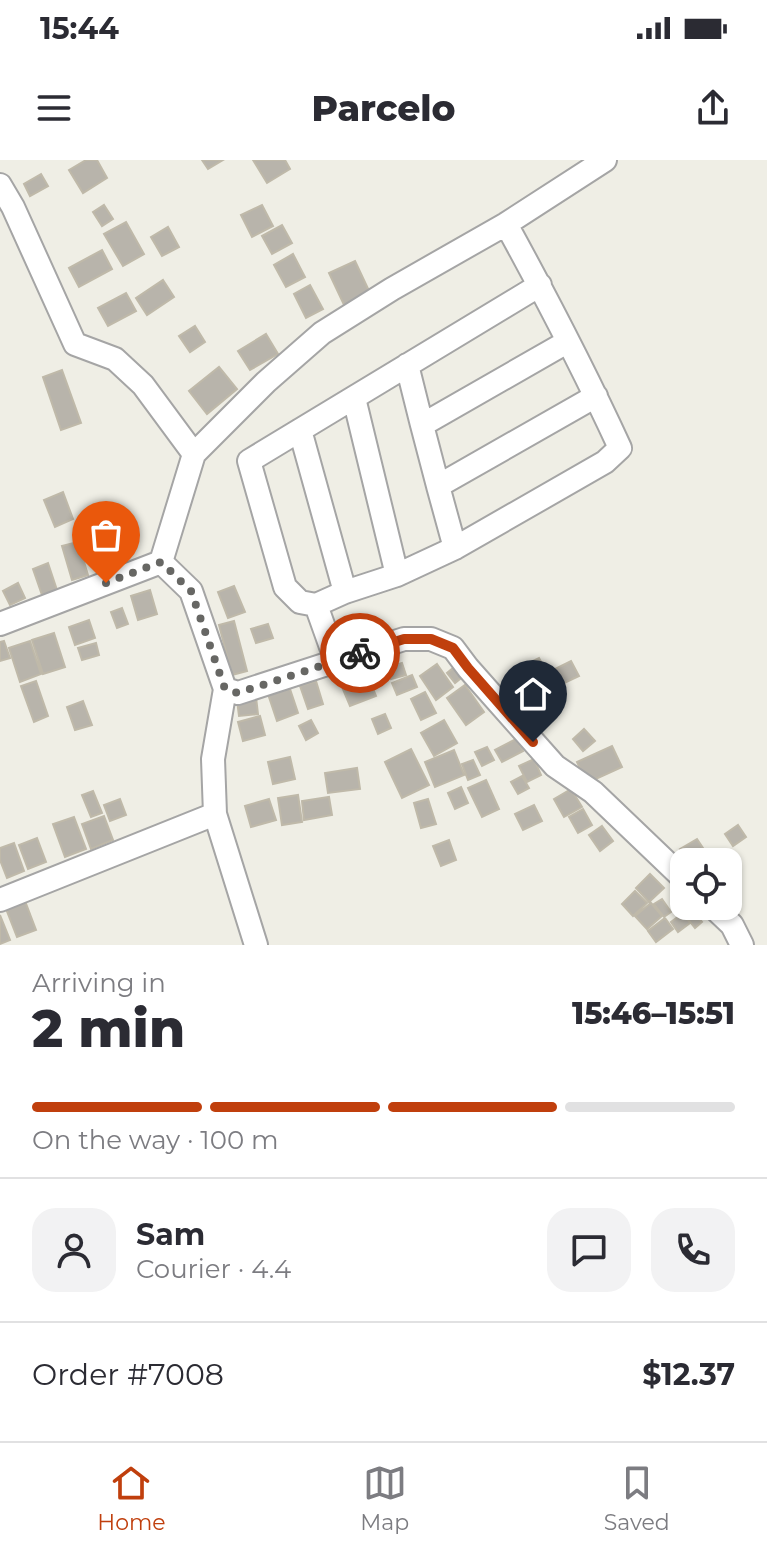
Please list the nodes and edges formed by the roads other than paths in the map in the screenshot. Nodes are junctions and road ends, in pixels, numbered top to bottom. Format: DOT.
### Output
graph roads {
  1 [pos="605,160"];
  2 [pos="0,185"];
  3 [pos="506,224"];
  4 [pos="540,285"];
  5 [pos="567,342"];
  6 [pos="407,365"];
  7 [pos="596,396"];
  8 [pos="354,398"];
  9 [pos="422,425"];
  10 [pos="300,430"];
  11 [pos="194,454"];
  12 [pos="438,486"];
  13 [pos="455,548"];
  14 [pos="161,562"];
  15 [pos="397,575"];
  16 [pos="345,592"];
  17 [pos="316,605"];
  18 [pos="0,624"];
  19 [pos="336,661"];
  20 [pos="225,689"];
  21 [pos="215,814"];
  22 [pos="670,866"];
  23 [pos="0,900"];
  24 [pos="727,920"];
  25 [pos="256,945"];
  26 [pos="742,945"];
  1 -- 3 [label="street"];
  2 -- 11 [label="street"];
  3 -- 4 [label="street"];
  3 -- 11 [label="street"];
  4 -- 5 [label="street"];
  4 -- 6 [label="street"];
  5 -- 7 [label="street"];
  5 -- 9 [label="street"];
  6 -- 8 [label="street"];
  6 -- 9 [label="street"];
  7 -- 12 [label="street"];
  7 -- 13 [label="street"];
  8 -- 10 [label="street"];
  8 -- 15 [label="street"];
  9 -- 12 [label="street"];
  10 -- 16 [label="street"];
  10 -- 17 [label="street"];
  11 -- 14 [label="street"];
  12 -- 13 [label="street"];
  13 -- 15 [label="street"];
  14 -- 18 [label="street"];
  14 -- 20 [label="street"];
  15 -- 16 [label="street"];
  16 -- 17 [label="street"];
  17 -- 19 [label="street"];
  19 -- 20 [label="street"];
  19 -- 22 [label="street"];
  20 -- 21 [label="street"];
  21 -- 23 [label="street"];
  21 -- 25 [label="street"];
  24 -- 26 [label="street"];
}
